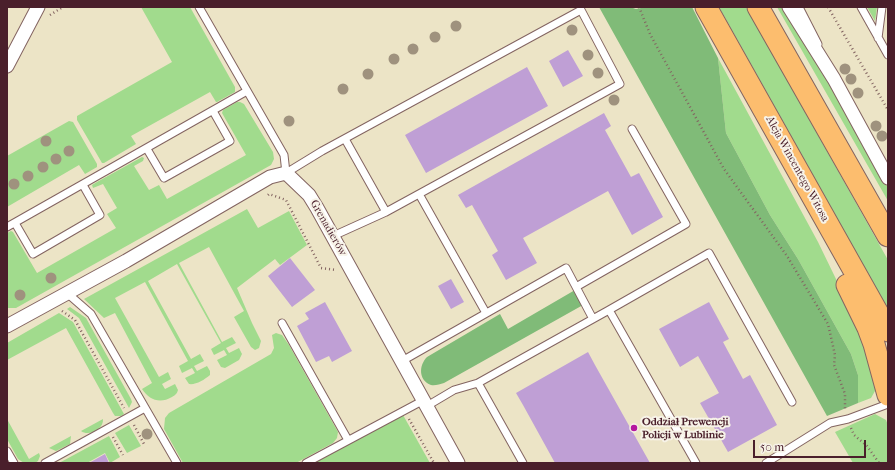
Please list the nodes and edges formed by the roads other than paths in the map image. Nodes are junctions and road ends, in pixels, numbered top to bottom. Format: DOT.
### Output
graph roads {
  1 [pos="38,7"];
  2 [pos="199,7"];
  3 [pos="706,7"];
  4 [pos="758,7"];
  5 [pos="789,7"];
  6 [pos="799,7"];
  7 [pos="861,7"];
  8 [pos="882,7"];
  9 [pos="878,38"];
  10 [pos="888,55"];
  11 [pos="7,66"];
  12 [pos="834,78"];
  13 [pos="247,91"];
  14 [pos="213,111"];
  15 [pos="823,120"];
  16 [pos="632,129"];
  17 [pos="777,134"];
  18 [pos="344,138"];
  19 [pos="147,149"];
  20 [pos="286,173"];
  21 [pos="888,178"];
  22 [pos="83,185"];
  23 [pos="419,194"];
  24 [pos="386,212"];
  25 [pos="888,213"];
  26 [pos="15,223"];
  27 [pos="7,227"];
  28 [pos="333,236"];
  29 [pos="888,236"];
  30 [pos="576,287"];
  31 [pos="72,297"];
  32 [pos="609,310"];
  33 [pos="486,313"];
  34 [pos="593,318"];
  35 [pos="282,322"];
  36 [pos="7,326"];
  37 [pos="888,331"];
  38 [pos="402,361"];
  39 [pos="478,383"];
  40 [pos="888,395"];
  41 [pos="792,402"];
  42 [pos="426,403"];
  43 [pos="888,404"];
  44 [pos="145,408"];
  45 [pos="348,440"];
  46 [pos="7,451"];
  47 [pos="14,463"];
  48 [pos="45,463"];
  49 [pos="177,463"];
  50 [pos="306,463"];
  51 [pos="458,463"];
  52 [pos="523,463"];
  53 [pos="696,463"];
  54 [pos="766,463"];
  1 -- 11 [label="street"];
  2 -- 13 [label="lane"];
  3 -- 17 [label="main road, Aleja Wincentego Witosa"];
  4 -- 15 [label="main road"];
  5 -- 12 [label="street"];
  6 -- 12 [label="lane"];
  7 -- 9 [label="lane"];
  8 -- 9 [label="lane"];
  9 -- 10 [label="lane"];
  12 -- 21 [label="street"];
  13 -- 14 [label="lane"];
  13 -- 20 [label="lane"];
  14 -- 19 [label="lane"];
  14 -- 19 [label="lane"];
  15 -- 25 [label="main road"];
  15 -- 29 [label="main road"];
  16 -- 30 [label="lane"];
  17 -- 37 [label="main road, Aleja Wincentego Witosa"];
  17 -- 40 [label="main road"];
  18 -- 20 [label="lane"];
  18 -- 23 [label="lane"];
  18 -- 24 [label="lane"];
  19 -- 22 [label="lane"];
  20 -- 28 [label="street, Grenadierów"];
  20 -- 31 [label="street"];
  22 -- 26 [label="lane"];
  22 -- 26 [label="lane"];
  23 -- 24 [label="lane"];
  23 -- 33 [label="lane"];
  24 -- 28 [label="lane"];
  26 -- 27 [label="lane"];
  28 -- 38 [label="street, Grenadierów"];
  30 -- 33 [label="lane"];
  30 -- 34 [label="lane"];
  31 -- 36 [label="street"];
  31 -- 44 [label="lane"];
  32 -- 34 [label="lane"];
  32 -- 41 [label="lane"];
  32 -- 53 [label="lane"];
  33 -- 38 [label="lane"];
  34 -- 39 [label="lane"];
  35 -- 45 [label="lane"];
  38 -- 42 [label="street, Grenadierów"];
  39 -- 42 [label="lane"];
  39 -- 52 [label="lane"];
  42 -- 45 [label="lane"];
  42 -- 51 [label="street, Grenadierów"];
  43 -- 54 [label="lane"];
  44 -- 48 [label="lane"];
  44 -- 49 [label="lane"];
  45 -- 50 [label="lane"];
  46 -- 47 [label="lane"];
}
